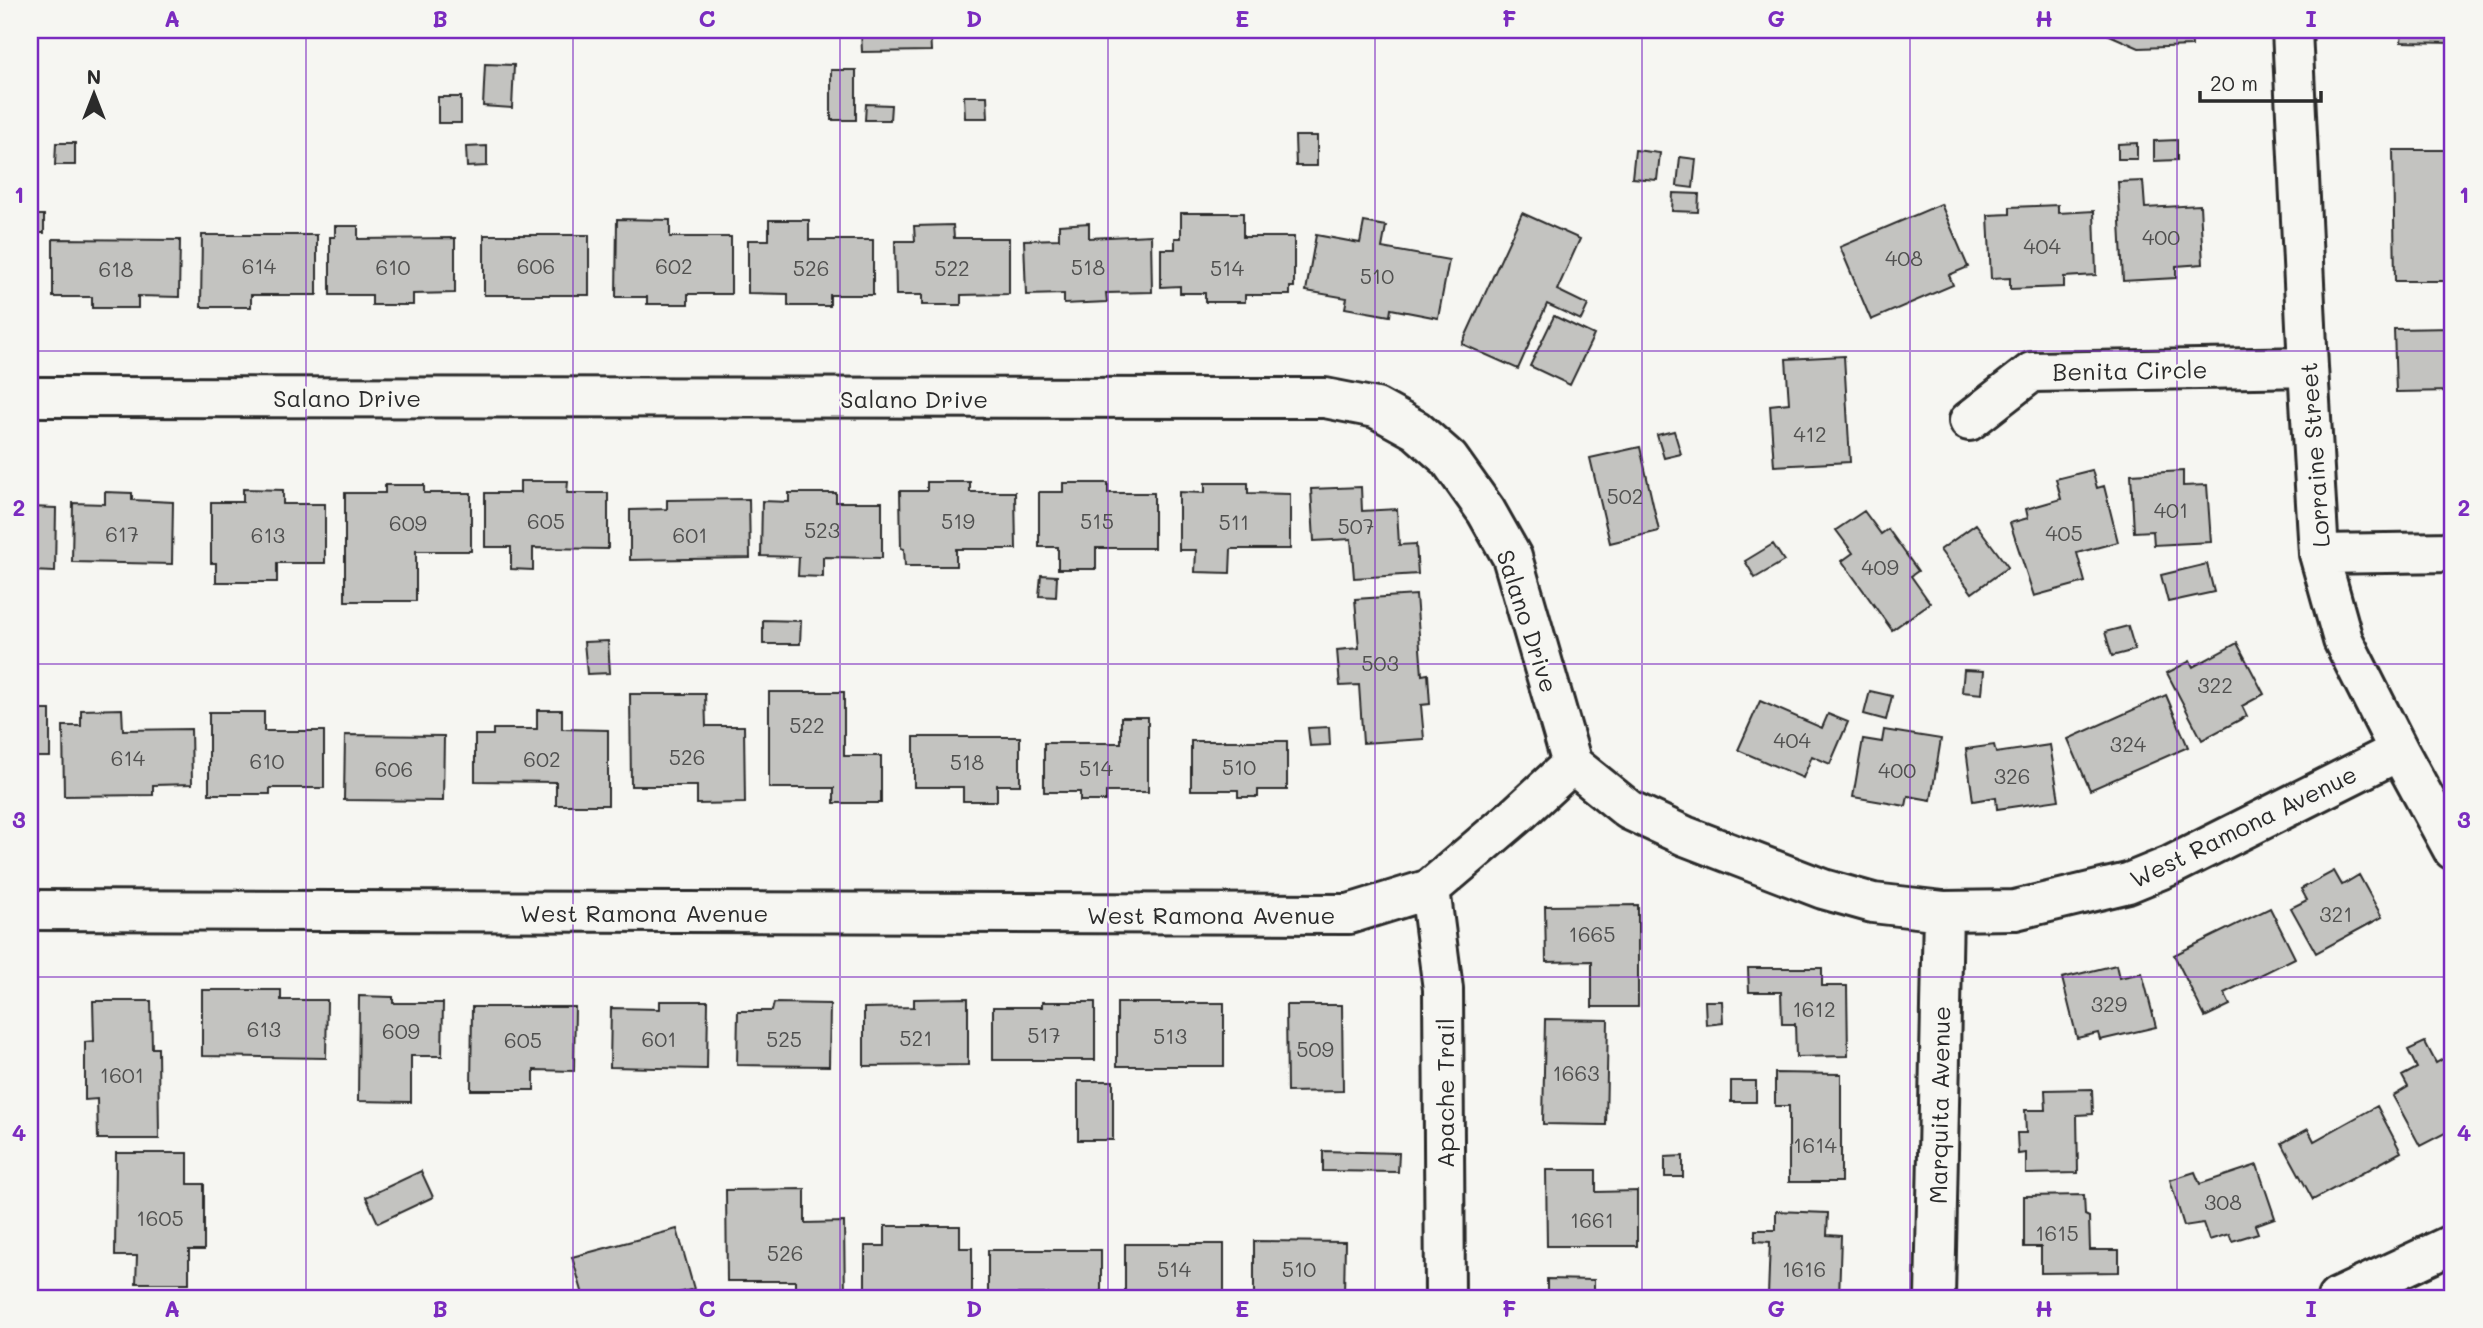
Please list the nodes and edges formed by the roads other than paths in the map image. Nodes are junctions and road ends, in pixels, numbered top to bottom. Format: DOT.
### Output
graph roads {
  1 [pos="2292,30"];
  2 [pos="2308,368"];
  3 [pos="30,397"];
  4 [pos="1969,421"];
  5 [pos="2453,552"];
  6 [pos="2319,554"];
  7 [pos="2399,751"];
  8 [pos="1573,764"];
  9 [pos="2453,850"];
  10 [pos="1430,890"];
  11 [pos="30,910"];
  12 [pos="1943,911"];
  13 [pos="2453,1244"];
  14 [pos="1445,1298"];
  15 [pos="1935,1298"];
  16 [pos="2337,1298"];
  1 -- 2 [label="street, Lorraine Street"];
  2 -- 4 [label="street, Benita Circle"];
  2 -- 6 [label="street, Lorraine Street"];
  3 -- 8 [label="street, Salano Drive"];
  5 -- 6 [label="street"];
  6 -- 7 [label="street, Lorraine Street"];
  7 -- 9 [label="street, Lorraine Street"];
  7 -- 12 [label="street, West Ramona Avenue"];
  8 -- 10 [label="street, West Ramona Avenue"];
  8 -- 12 [label="street, West Ramona Avenue"];
  10 -- 11 [label="street, West Ramona Avenue"];
  10 -- 14 [label="street, Apache Trail"];
  12 -- 15 [label="street, Marquita Avenue"];
  13 -- 16 [label="street"];
}
